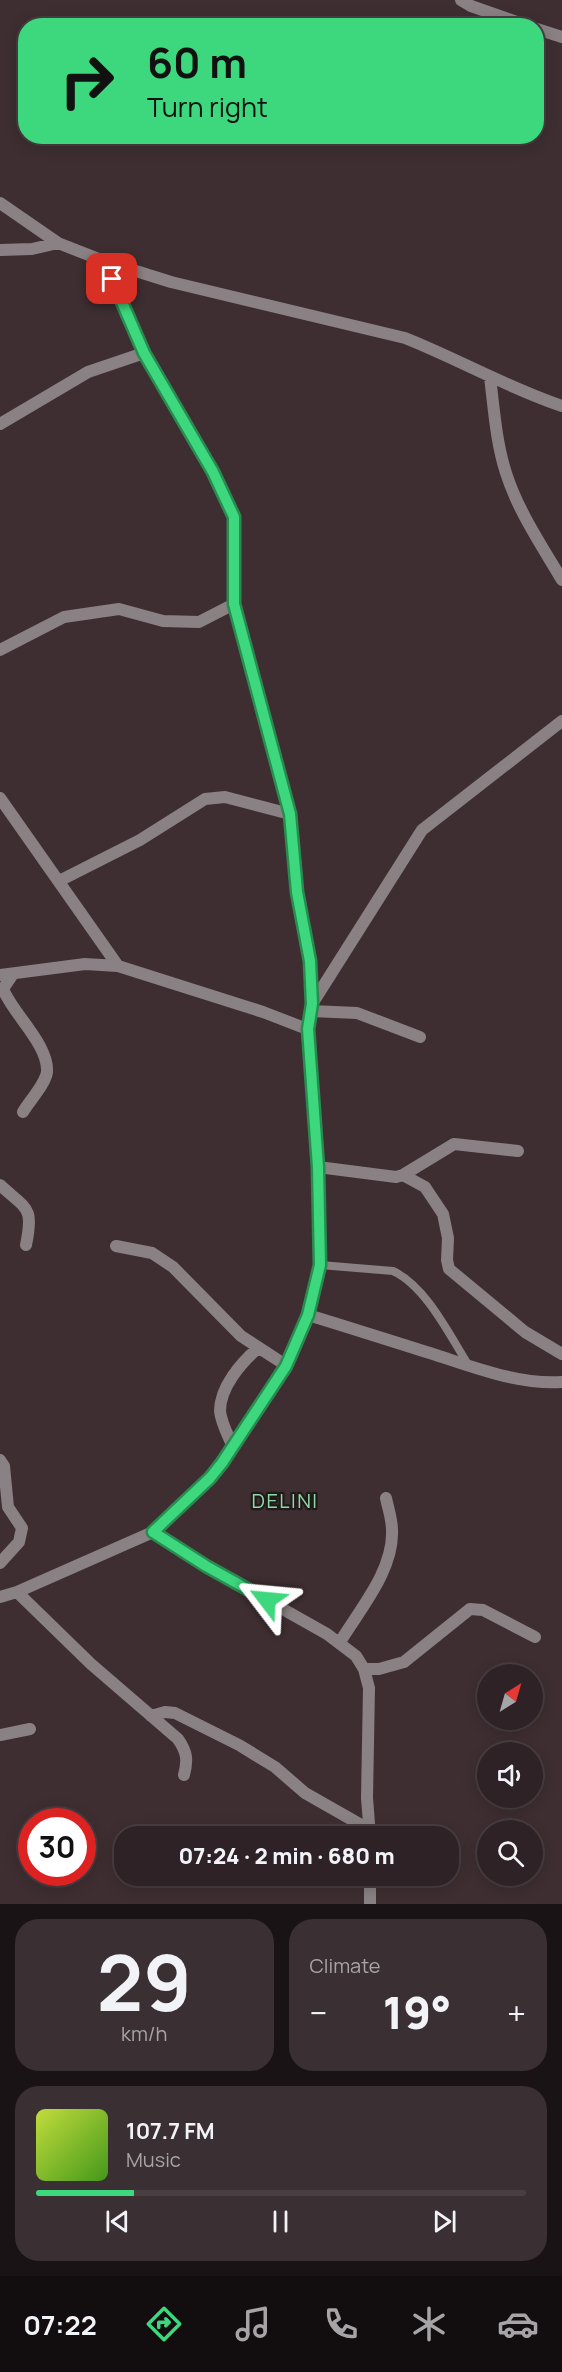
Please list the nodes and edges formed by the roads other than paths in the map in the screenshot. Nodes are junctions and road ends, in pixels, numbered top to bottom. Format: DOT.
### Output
graph roads {
  1 [pos="461,0"];
  2 [pos="505,18"];
  3 [pos="544,32"];
  4 [pos="562,38"];
  5 [pos="0,203"];
  6 [pos="58,243"];
  7 [pos="0,250"];
  8 [pos="104,261"];
  9 [pos="144,353"];
  10 [pos="490,377"];
  11 [pos="562,406"];
  12 [pos="0,424"];
  13 [pos="562,580"];
  14 [pos="234,604"];
  15 [pos="0,650"];
  16 [pos="562,722"];
  17 [pos="0,798"];
  18 [pos="290,814"];
  19 [pos="59,881"];
  20 [pos="118,966"];
  21 [pos="4,976"];
  22 [pos="312,1007"];
  23 [pos="308,1029"];
  24 [pos="420,1037"];
  25 [pos="23,1112"];
  26 [pos="518,1151"];
  27 [pos="318,1167"];
  28 [pos="404,1175"];
  29 [pos="0,1185"];
  30 [pos="26,1245"];
  31 [pos="116,1246"];
  32 [pos="320,1265"];
  33 [pos="308,1315"];
  34 [pos="258,1348"];
  35 [pos="562,1354"];
  36 [pos="286,1366"];
  37 [pos="469,1366"];
  38 [pos="562,1382"];
  39 [pos="233,1447"];
  40 [pos="0,1460"];
  41 [pos="386,1498"];
  42 [pos="153,1532"];
  43 [pos="0,1563"];
  44 [pos="17,1592"];
  45 [pos="1,1595"];
  46 [pos="535,1638"];
  47 [pos="340,1642"];
  48 [pos="364,1669"];
  49 [pos="152,1716"];
  50 [pos="30,1729"];
  51 [pos="0,1735"];
  52 [pos="184,1774"];
  53 [pos="359,1826"];
  54 [pos="369,1826"];
  55 [pos="370,1886"];
  56 [pos="370,1904"];
  1 -- 2 [label="street"];
  3 -- 4 [label="street"];
  5 -- 6 [label="street"];
  6 -- 7 [label="street"];
  6 -- 8 [label="street"];
  8 -- 9 [label="street"];
  8 -- 10 [label="street"];
  9 -- 12 [label="street"];
  9 -- 14 [label="street"];
  10 -- 11 [label="street"];
  10 -- 13 [label="street"];
  14 -- 15 [label="street"];
  14 -- 18 [label="street"];
  16 -- 22 [label="street"];
  17 -- 19 [label="street"];
  18 -- 19 [label="street"];
  18 -- 22 [label="street"];
  19 -- 20 [label="street"];
  20 -- 21 [label="street"];
  20 -- 23 [label="street"];
  21 -- 25 [label="street"];
  22 -- 23 [label="street"];
  22 -- 24 [label="street"];
  23 -- 27 [label="street"];
  26 -- 28 [label="street"];
  27 -- 28 [label="street"];
  27 -- 32 [label="street"];
  28 -- 35 [label="street"];
  29 -- 30 [label="street"];
  31 -- 34 [label="street"];
  32 -- 33 [label="street"];
  32 -- 37 [label="lane"];
  33 -- 36 [label="street"];
  33 -- 37 [label="street"];
  34 -- 36 [label="street"];
  34 -- 39 [label="street"];
  36 -- 39 [label="street"];
  37 -- 38 [label="street"];
  39 -- 42 [label="street"];
  40 -- 43 [label="street"];
  41 -- 47 [label="street"];
  42 -- 44 [label="street"];
  42 -- 47 [label="street"];
  44 -- 45 [label="street"];
  44 -- 49 [label="street"];
  46 -- 48 [label="street"];
  47 -- 48 [label="street"];
  48 -- 54 [label="street"];
  49 -- 52 [label="street"];
  49 -- 53 [label="street"];
  50 -- 51 [label="street"];
  55 -- 56 [label="street"];
}
